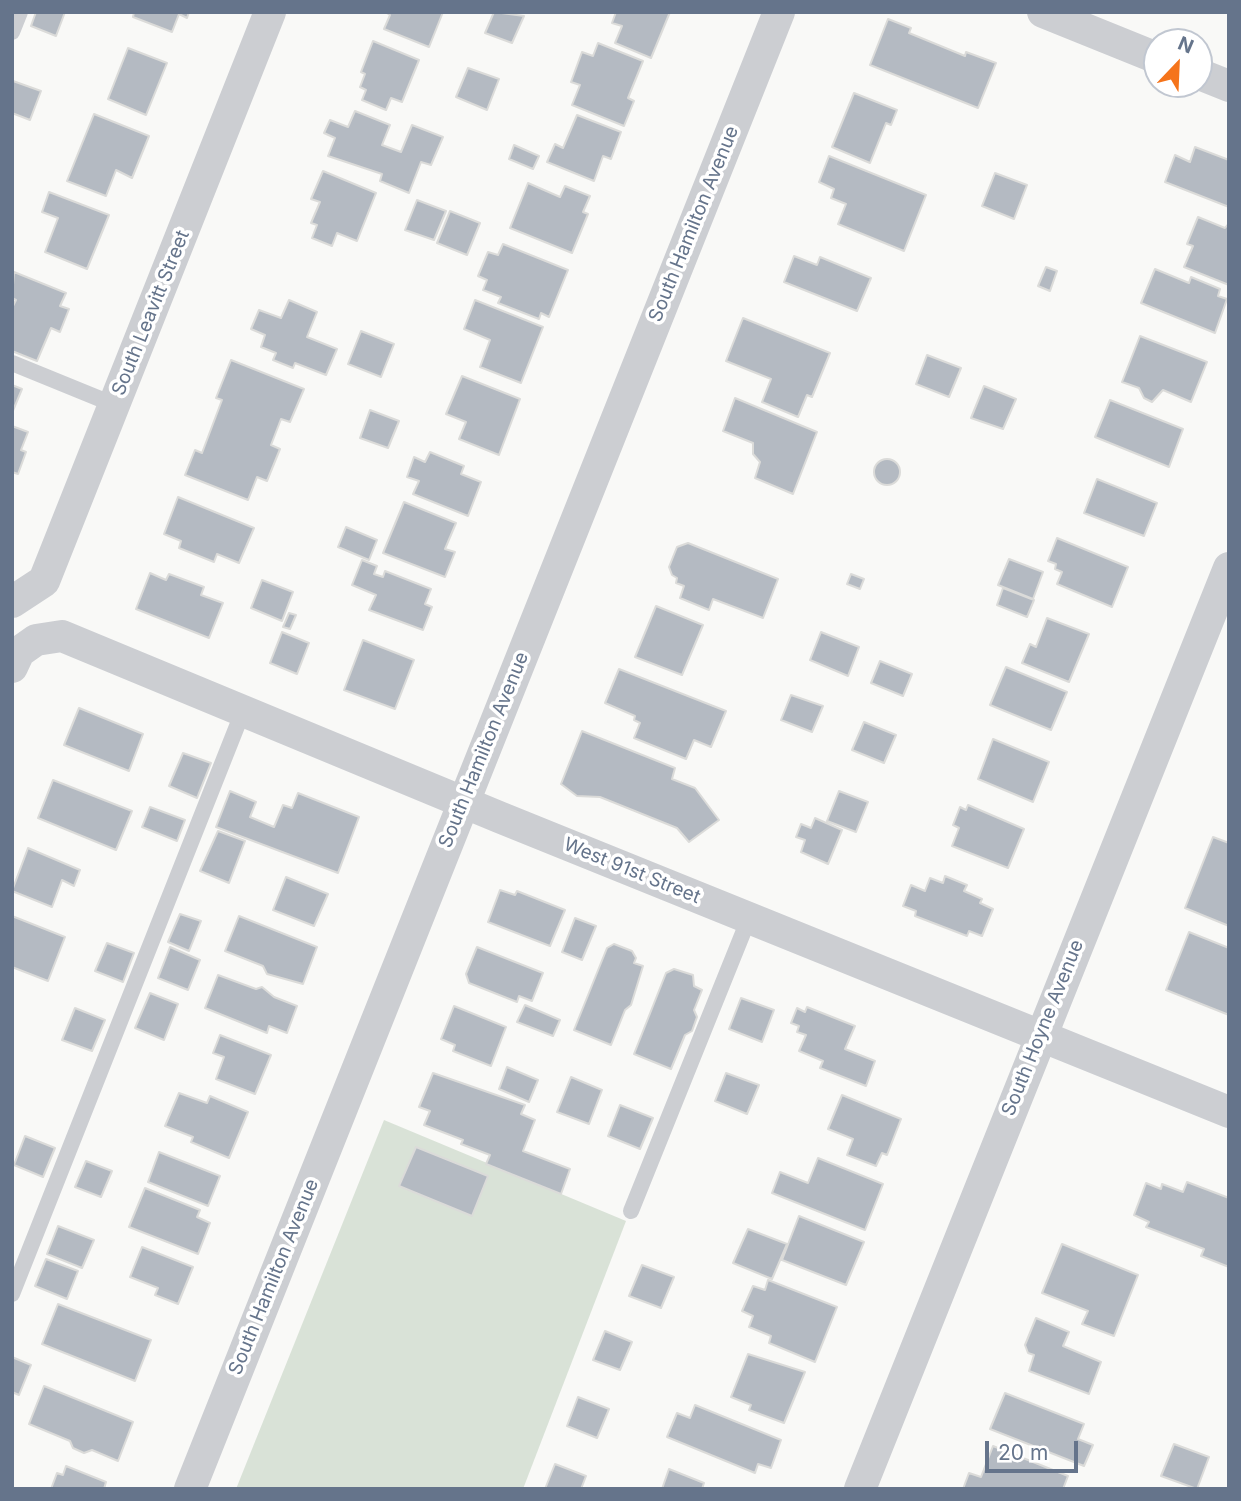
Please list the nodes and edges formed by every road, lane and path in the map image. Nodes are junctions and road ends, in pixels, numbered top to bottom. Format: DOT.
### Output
graph roads {
  1 [pos="20,12"];
  2 [pos="271,12"];
  3 [pos="779,12"];
  4 [pos="1043,12"];
  5 [pos="12,32"];
  6 [pos="1143,52"];
  7 [pos="12,363"];
  8 [pos="115,405"];
  9 [pos="1229,568"];
  10 [pos="15,601"];
  11 [pos="12,667"];
  12 [pos="243,711"];
  13 [pos="464,803"];
  14 [pos="749,918"];
  15 [pos="1040,1035"];
  16 [pos="1229,1112"];
  17 [pos="631,1210"];
  18 [pos="12,1294"];
  19 [pos="190,1489"];
  20 [pos="860,1489"];
  1 -- 5 [label="lane"];
  2 -- 8 [label="street, South Leavitt Street"];
  3 -- 13 [label="street, South Hamilton Avenue"];
  4 -- 6 [label="street"];
  7 -- 8 [label="lane"];
  8 -- 10 [label="street, South Leavitt Street"];
  9 -- 15 [label="street, South Hoyne Avenue"];
  11 -- 12 [label="street, West 91st Street"];
  12 -- 13 [label="street, West 91st Street"];
  12 -- 18 [label="lane"];
  13 -- 14 [label="street, West 91st Street"];
  13 -- 19 [label="street, South Hamilton Avenue"];
  14 -- 15 [label="street, West 91st Street"];
  14 -- 17 [label="lane"];
  15 -- 16 [label="street, West 91st Street"];
  15 -- 20 [label="street, South Hoyne Avenue"];
}
